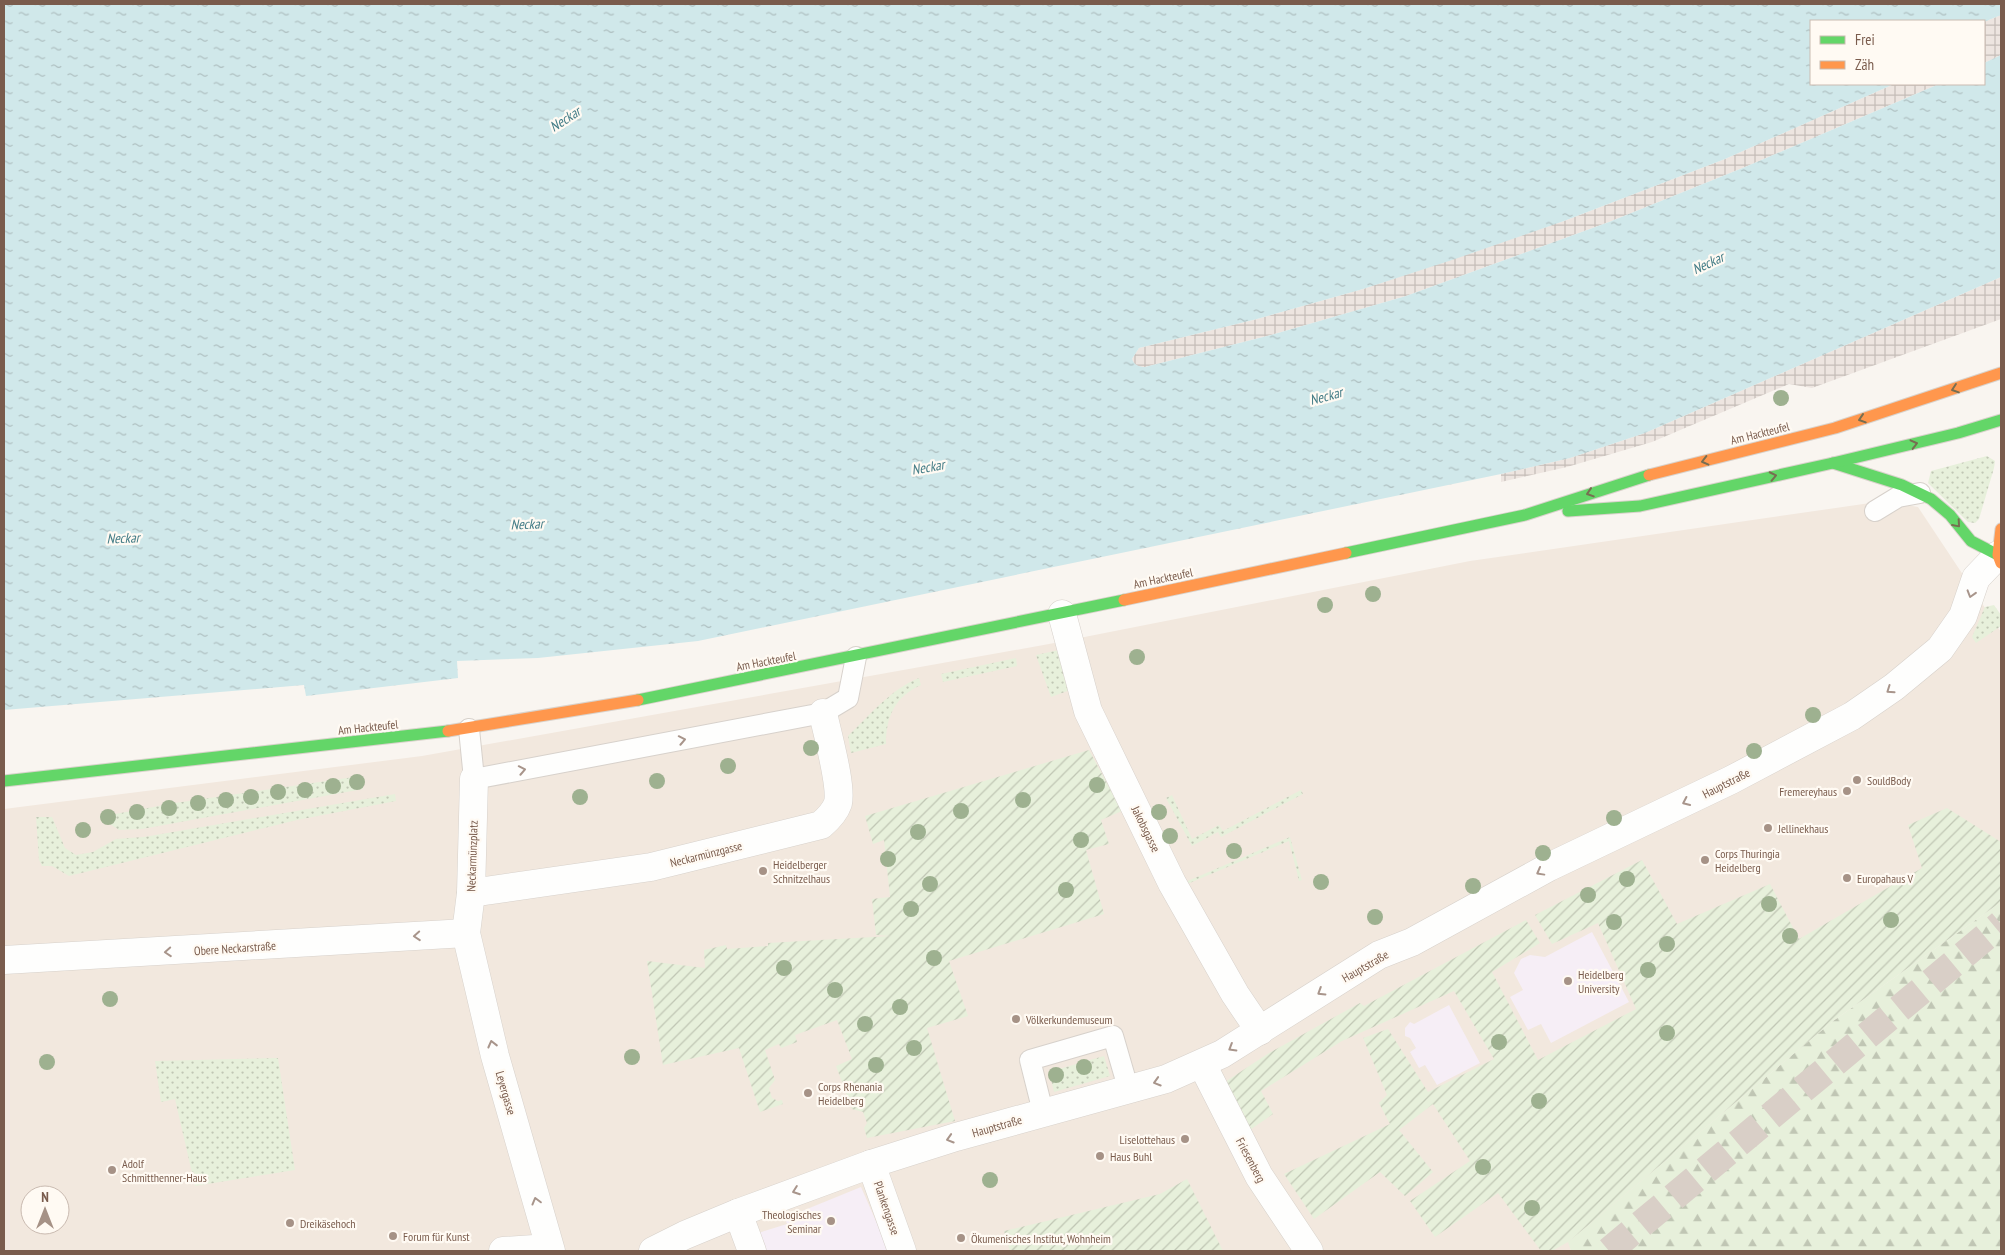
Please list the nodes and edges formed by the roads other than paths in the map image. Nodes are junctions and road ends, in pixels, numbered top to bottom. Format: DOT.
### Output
graph roads {
  1 [pos="2001,374"];
  2 [pos="2001,420"];
  3 [pos="1833,463"];
  4 [pos="1920,493"];
  5 [pos="1876,511"];
  6 [pos="1525,515"];
  7 [pos="2001,549"];
  8 [pos="1062,614"];
  9 [pos="856,657"];
  10 [pos="823,713"];
  11 [pos="469,729"];
  12 [pos="474,779"];
  13 [pos="4,782"];
  14 [pos="471,893"];
  15 [pos="466,933"];
  16 [pos="4,960"];
  17 [pos="1260,1031"];
  18 [pos="1202,1064"];
  19 [pos="1129,1091"];
  20 [pos="1043,1112"];
  21 [pos="871,1164"];
  22 [pos="738,1213"];
  23 [pos="550,1250"];
  24 [pos="503,1251"];
  25 [pos="653,1251"];
  26 [pos="752,1251"];
  27 [pos="902,1251"];
  28 [pos="1309,1251"];
  1 -- 6 [label="main road, Am Hackteufel, one-way"];
  3 -- 2 [label="main road, Am Hackteufel, one-way"];
  3 -- 4 [label="main road"];
  6 -- 3 [label="main road, Am Hackteufel, one-way"];
  4 -- 5 [label="lane"];
  4 -- 7 [label="main road, one-way"];
  6 -- 8 [label="main road, Am Hackteufel"];
  7 -- 17 [label="street, Hauptstraße, one-way"];
  8 -- 9 [label="main road, Am Hackteufel"];
  8 -- 17 [label="street, Jakobsgasse"];
  9 -- 10 [label="lane"];
  9 -- 11 [label="main road, Am Hackteufel"];
  12 -- 10 [label="lane, one-way"];
  10 -- 14 [label="street, Neckarmünzgasse"];
  11 -- 12 [label="lane"];
  11 -- 13 [label="main road, Am Hackteufel"];
  12 -- 14 [label="street, Neckarmünzplatz"];
  14 -- 15 [label="street, Neckarmünzplatz"];
  15 -- 16 [label="street, Obere Neckarstraße, one-way"];
  23 -- 15 [label="street, Leyergasse, one-way"];
  17 -- 18 [label="street, Hauptstraße, one-way"];
  18 -- 19 [label="street, Hauptstraße, one-way"];
  18 -- 28 [label="street, Friesenberg"];
  19 -- 20 [label="street, Hauptstraße"];
  19 -- 20 [label="lane"];
  20 -- 21 [label="street, Hauptstraße, one-way"];
  21 -- 22 [label="street, Hauptstraße, one-way"];
  21 -- 27 [label="street, Plankengasse"];
  22 -- 25 [label="street, Hauptstraße"];
  22 -- 26 [label="street"];
  23 -- 24 [label="street"];
}
